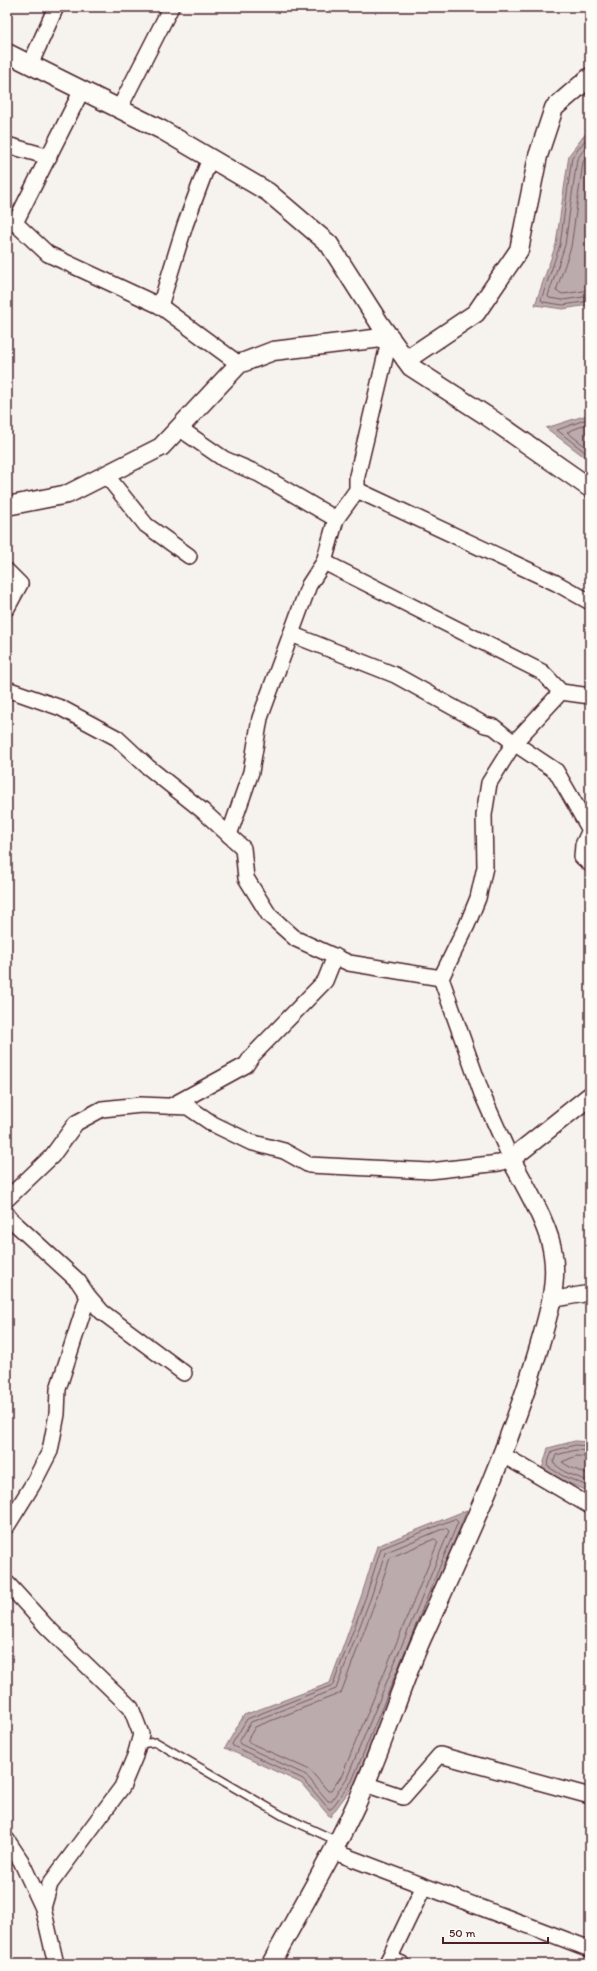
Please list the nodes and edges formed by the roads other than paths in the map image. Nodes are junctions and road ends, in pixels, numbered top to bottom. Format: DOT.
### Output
graph roads {
  1 [pos="56,7"];
  2 [pos="171,7"];
  3 [pos="7,53"];
  4 [pos="30,65"];
  5 [pos="590,77"];
  6 [pos="82,90"];
  7 [pos="119,109"];
  8 [pos="7,145"];
  9 [pos="49,157"];
  10 [pos="210,158"];
  11 [pos="11,222"];
  12 [pos="160,306"];
  13 [pos="390,338"];
  14 [pos="406,360"];
  15 [pos="239,364"];
  16 [pos="179,428"];
  17 [pos="106,475"];
  18 [pos="590,488"];
  19 [pos="357,490"];
  20 [pos="7,506"];
  21 [pos="336,519"];
  22 [pos="188,556"];
  23 [pos="324,562"];
  24 [pos="7,571"];
  25 [pos="590,602"];
  26 [pos="7,608"];
  27 [pos="290,634"];
  28 [pos="7,689"];
  29 [pos="561,692"];
  30 [pos="590,696"];
  31 [pos="514,743"];
  32 [pos="590,830"];
  33 [pos="229,835"];
  34 [pos="590,864"];
  35 [pos="335,956"];
  36 [pos="441,978"];
  37 [pos="590,1096"];
  38 [pos="170,1106"];
  39 [pos="511,1159"];
  40 [pos="7,1199"];
  41 [pos="7,1214"];
  42 [pos="590,1293"];
  43 [pos="88,1296"];
  44 [pos="550,1300"];
  45 [pos="184,1373"];
  46 [pos="502,1455"];
  47 [pos="590,1506"];
  48 [pos="7,1526"];
  49 [pos="7,1583"];
  50 [pos="138,1744"];
  51 [pos="365,1784"];
  52 [pos="590,1796"];
  53 [pos="7,1840"];
  54 [pos="334,1846"];
  55 [pos="424,1886"];
  56 [pos="43,1908"];
  57 [pos="590,1949"];
  58 [pos="392,1962"];
  59 [pos="56,1964"];
  60 [pos="271,1964"];
  1 -- 4 [label="street"];
  2 -- 7 [label="street"];
  3 -- 4 [label="street"];
  4 -- 6 [label="street"];
  5 -- 14 [label="street"];
  6 -- 7 [label="street"];
  6 -- 9 [label="street"];
  7 -- 10 [label="street"];
  8 -- 9 [label="street"];
  9 -- 11 [label="street"];
  10 -- 12 [label="street"];
  10 -- 13 [label="street"];
  11 -- 12 [label="street"];
  12 -- 15 [label="street"];
  13 -- 14 [label="street"];
  13 -- 15 [label="street"];
  13 -- 19 [label="street"];
  14 -- 18 [label="street"];
  15 -- 16 [label="street"];
  16 -- 17 [label="street"];
  16 -- 21 [label="street"];
  17 -- 20 [label="street"];
  17 -- 22 [label="street"];
  19 -- 21 [label="street"];
  19 -- 25 [label="street"];
  21 -- 23 [label="street"];
  23 -- 27 [label="street"];
  23 -- 29 [label="street"];
  24 -- 26 [label="street"];
  27 -- 31 [label="street"];
  27 -- 33 [label="street"];
  28 -- 33 [label="street"];
  29 -- 30 [label="street"];
  29 -- 31 [label="street"];
  31 -- 32 [label="street"];
  31 -- 36 [label="street"];
  32 -- 34 [label="street"];
  33 -- 35 [label="street"];
  35 -- 36 [label="street"];
  35 -- 38 [label="street"];
  36 -- 39 [label="street"];
  37 -- 39 [label="street"];
  38 -- 39 [label="street"];
  38 -- 40 [label="street"];
  39 -- 44 [label="street"];
  41 -- 43 [label="street"];
  42 -- 44 [label="street"];
  43 -- 45 [label="street"];
  43 -- 48 [label="street"];
  44 -- 46 [label="street"];
  46 -- 47 [label="street"];
  46 -- 51 [label="street"];
  49 -- 50 [label="street"];
  50 -- 54 [label="lane"];
  50 -- 56 [label="street"];
  51 -- 52 [label="street"];
  51 -- 54 [label="street"];
  53 -- 56 [label="street"];
  54 -- 55 [label="street"];
  54 -- 60 [label="street"];
  55 -- 57 [label="street"];
  55 -- 58 [label="street"];
  56 -- 59 [label="street"];
}
